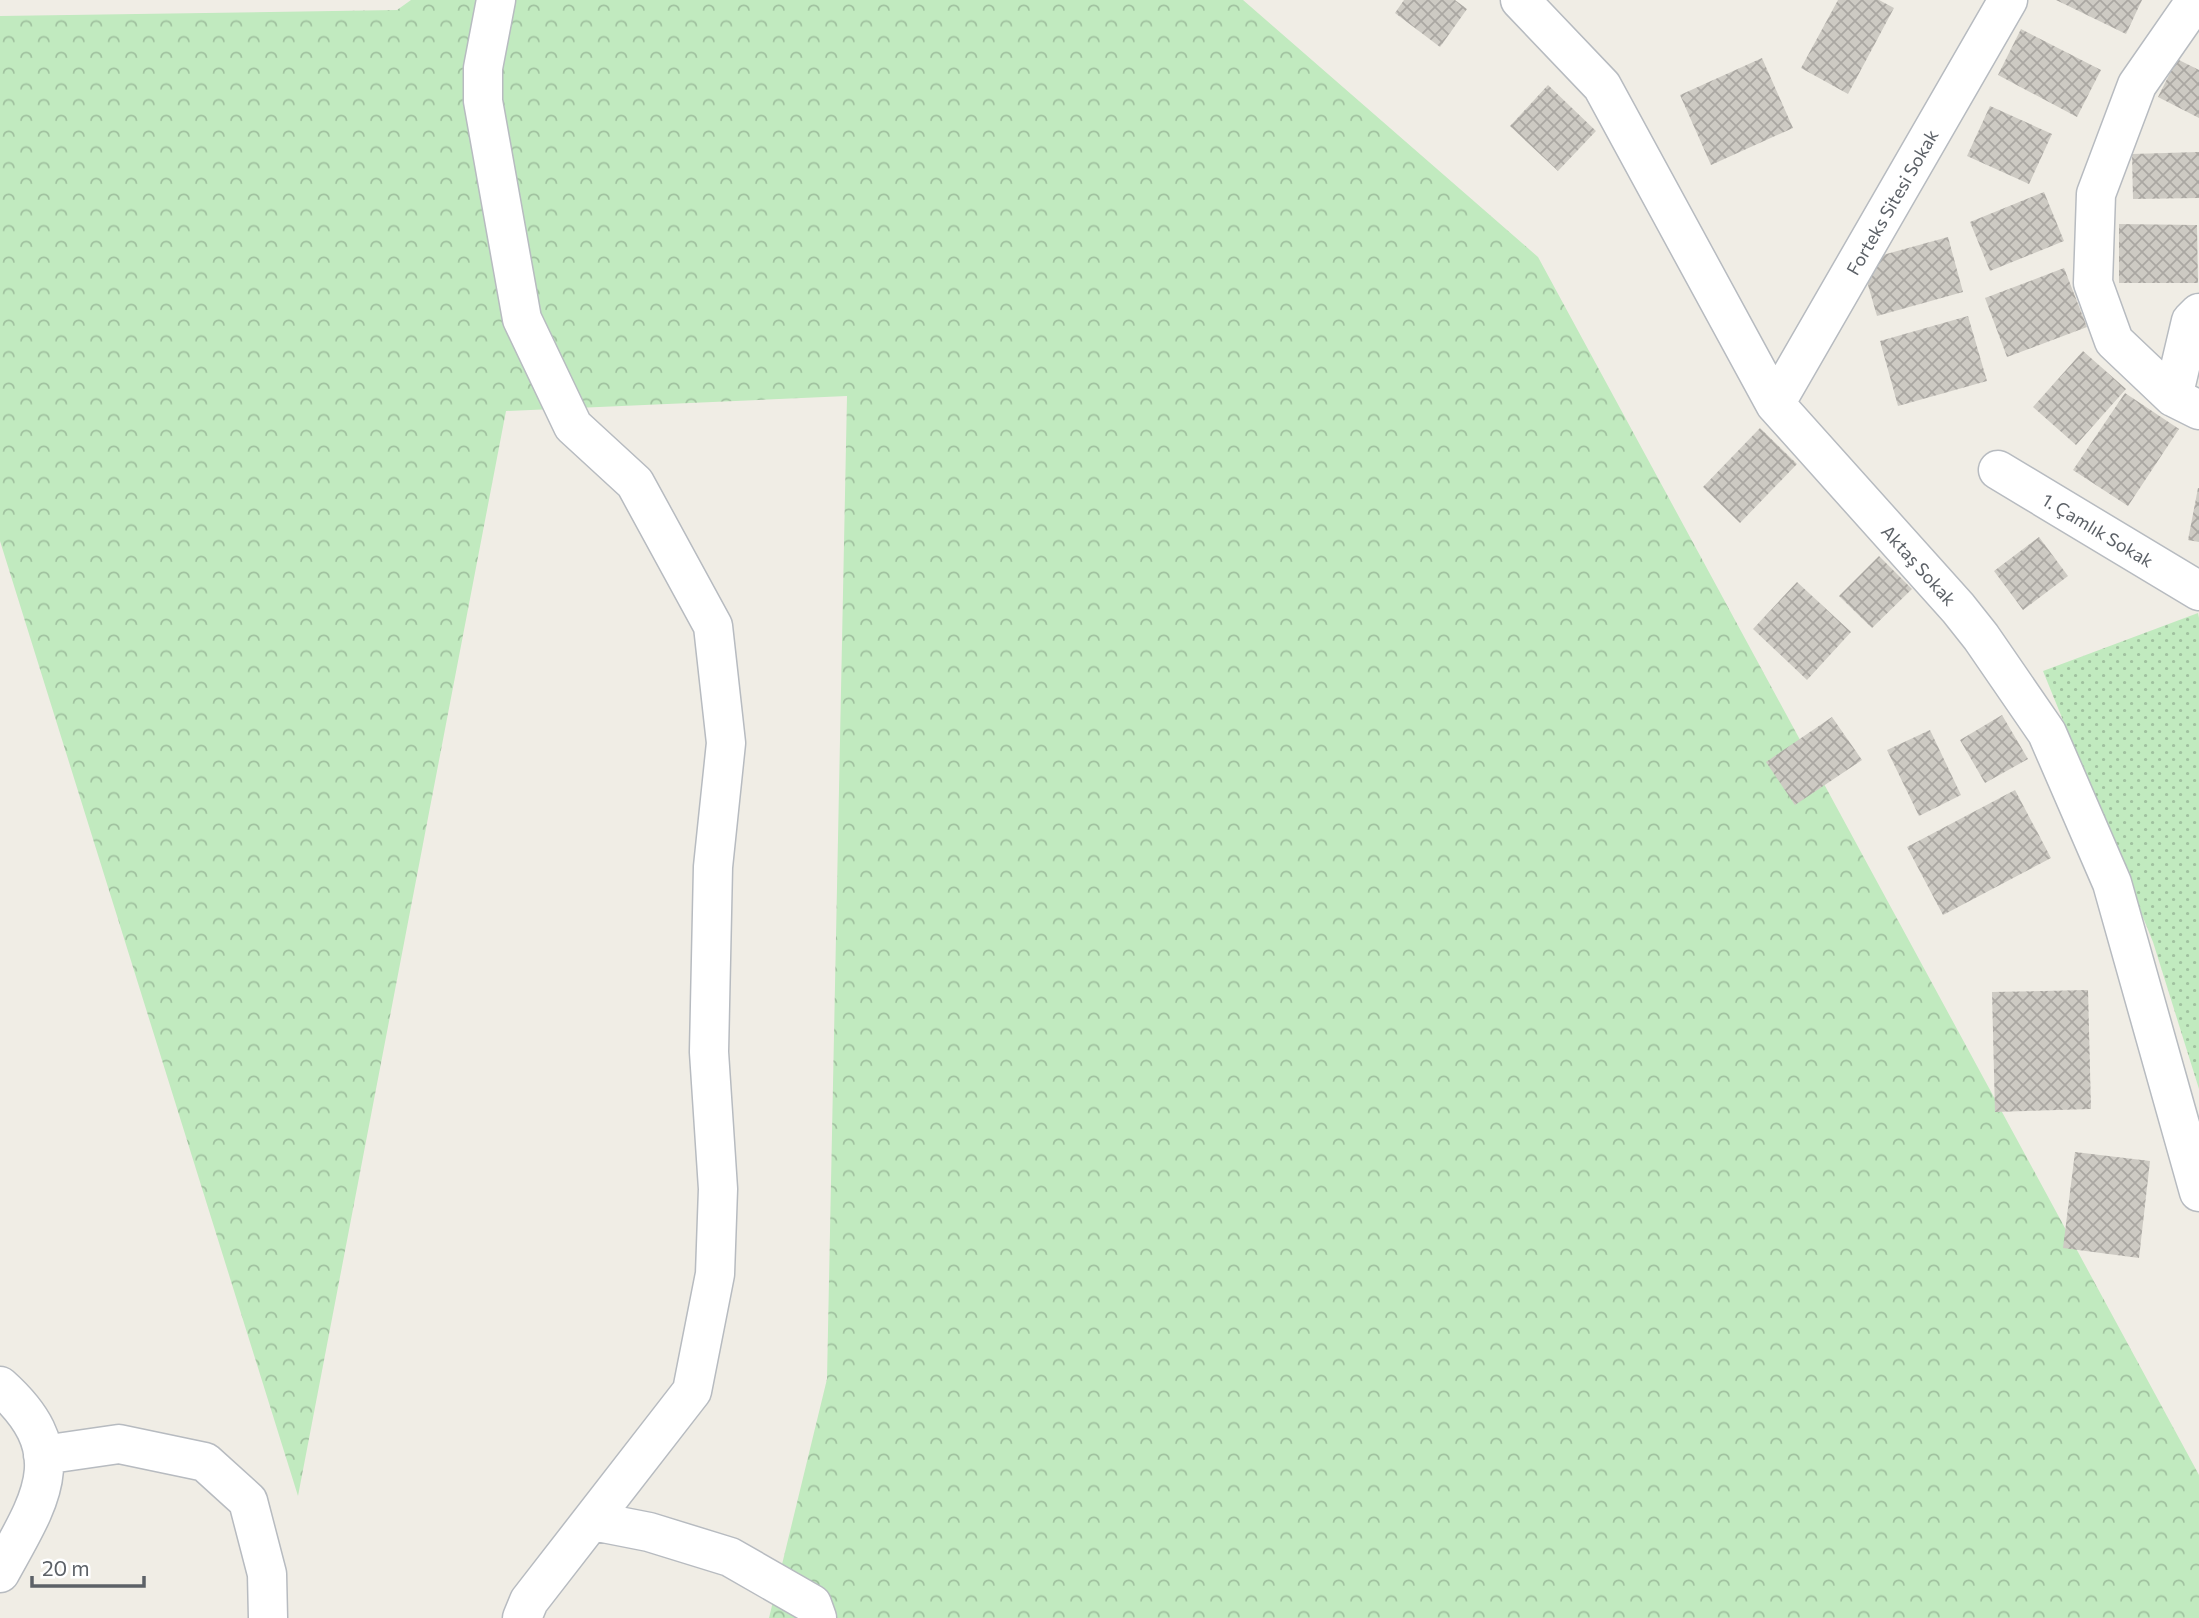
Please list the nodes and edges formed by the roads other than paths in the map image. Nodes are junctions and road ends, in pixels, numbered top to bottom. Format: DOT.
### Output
graph roads {
  1 [pos="496,0"];
  2 [pos="1520,0"];
  3 [pos="2008,0"];
  4 [pos="2196,0"];
  5 [pos="2199,313"];
  6 [pos="1776,404"];
  7 [pos="2186,404"];
  8 [pos="1997,470"];
  9 [pos="2199,591"];
  10 [pos="2199,1192"];
  11 [pos="0,1386"];
  12 [pos="43,1455"];
  13 [pos="593,1521"];
  14 [pos="0,1573"];
  15 [pos="268,1618"];
  16 [pos="522,1618"];
  17 [pos="817,1618"];
  1 -- 13 [label="street"];
  2 -- 6 [label="street, Aktaş Sokak"];
  3 -- 6 [label="street, Forteks Sitesi Sokak"];
  4 -- 7 [label="street"];
  5 -- 7 [label="street"];
  6 -- 10 [label="street, Aktaş Sokak"];
  8 -- 9 [label="street, 1. Çamlık Sokak"];
  11 -- 12 [label="street"];
  12 -- 14 [label="street"];
  12 -- 15 [label="street"];
  13 -- 16 [label="street"];
  13 -- 17 [label="street"];
}
